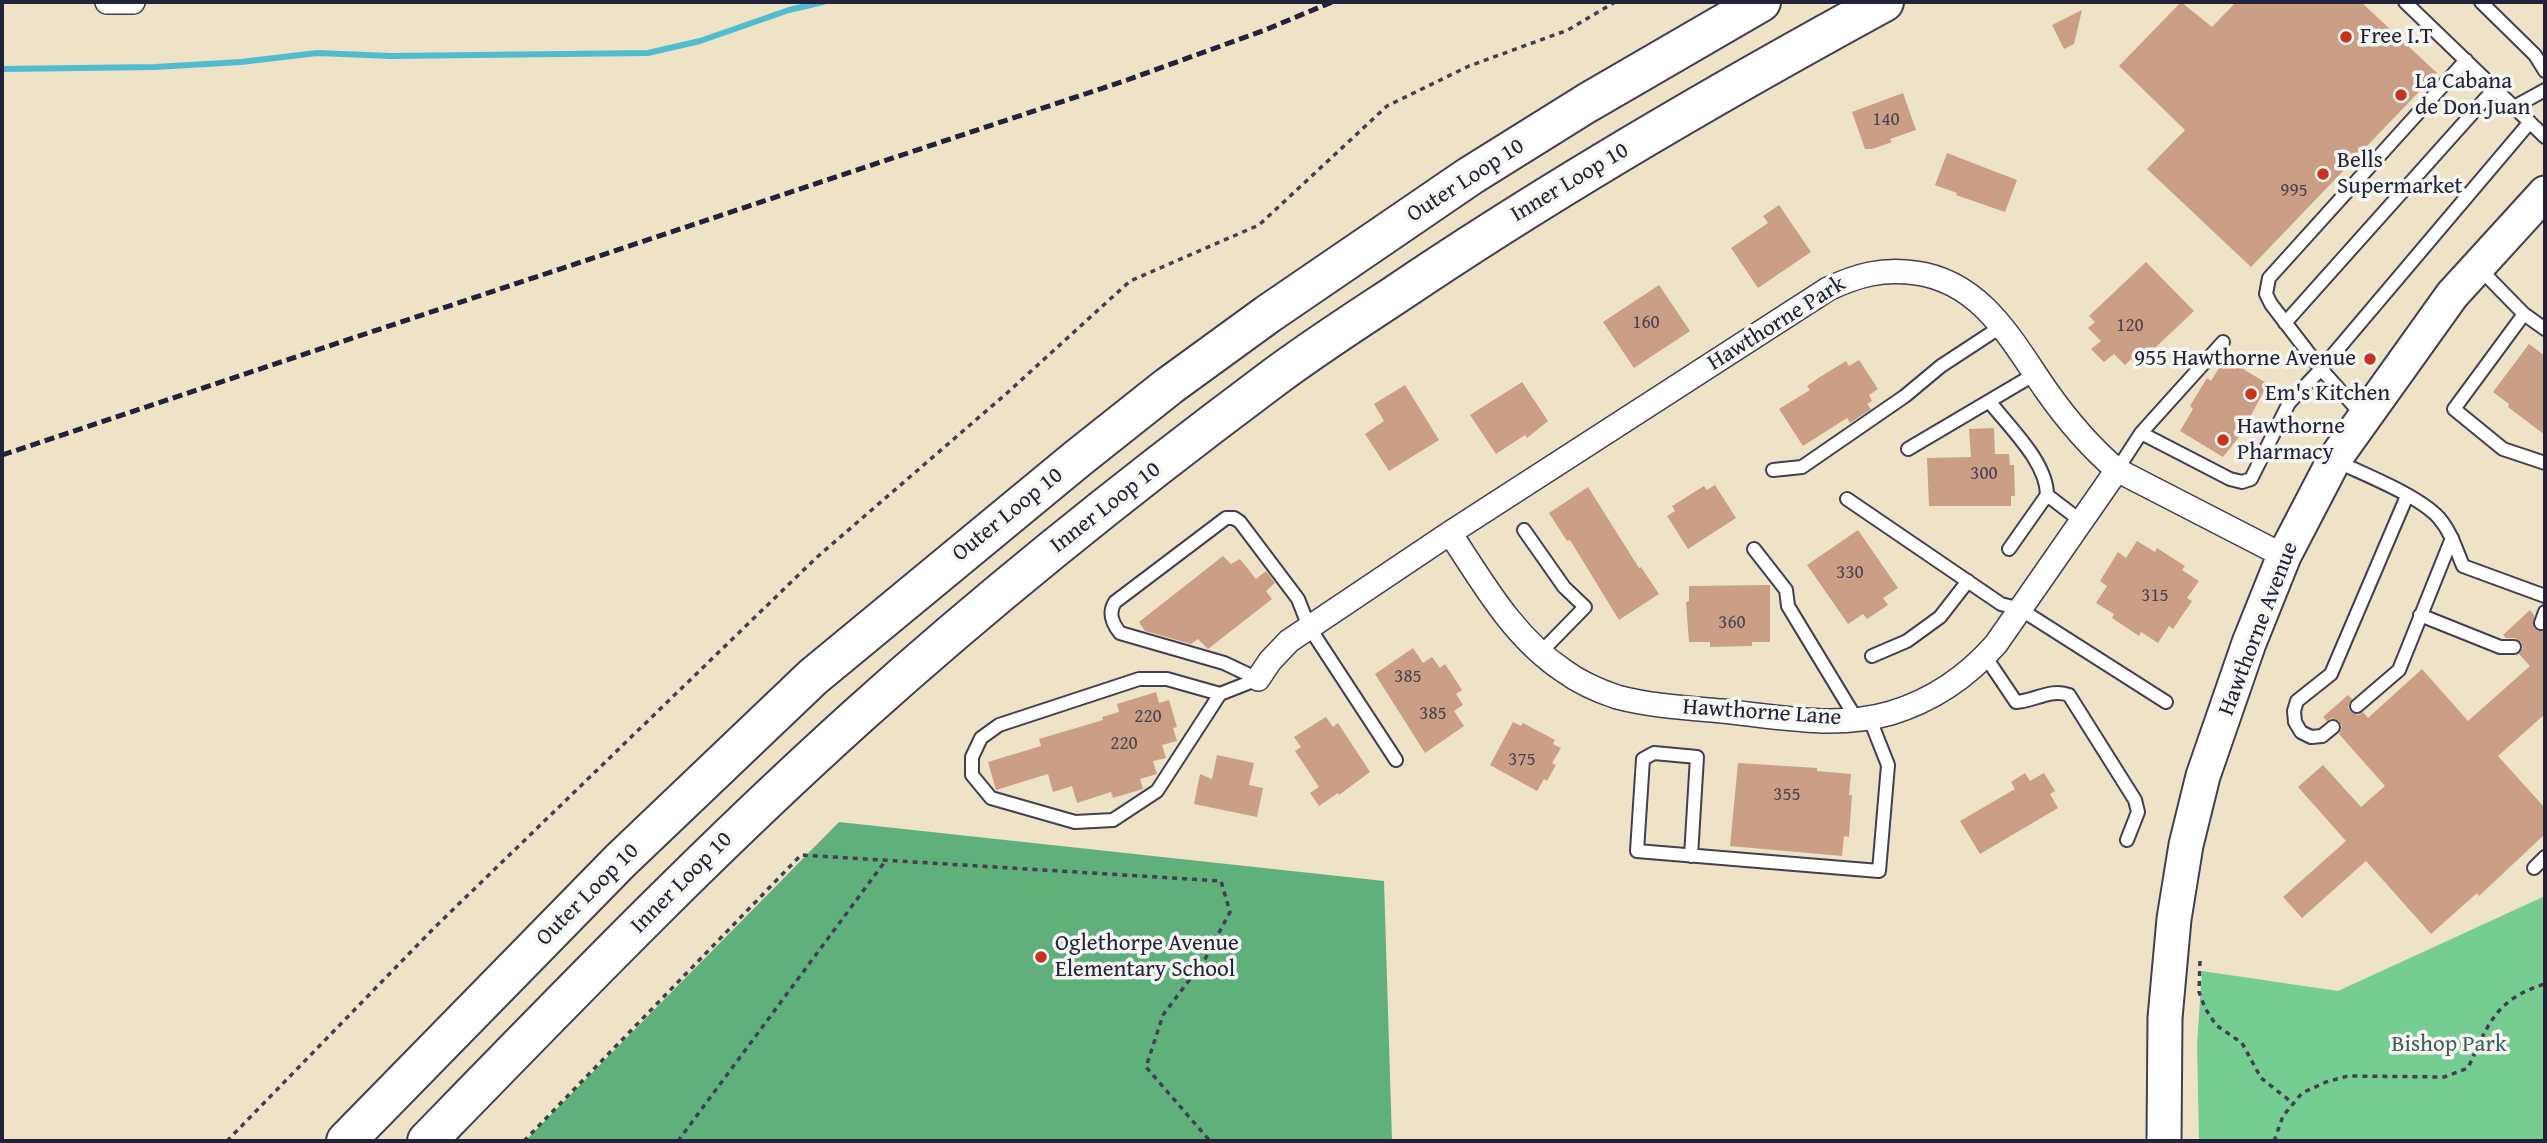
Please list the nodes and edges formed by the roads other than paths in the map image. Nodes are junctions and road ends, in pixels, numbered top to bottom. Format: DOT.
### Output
graph roads {
  1 [pos="107,2"];
  2 [pos="133,2"];
  3 [pos="1761,2"];
  4 [pos="1884,2"];
  5 [pos="2405,2"];
  6 [pos="2481,2"];
  7 [pos="2466,60"];
  8 [pos="2545,71"];
  9 [pos="2495,88"];
  10 [pos="2545,90"];
  11 [pos="2514,107"];
  12 [pos="2530,122"];
  13 [pos="2545,137"];
  14 [pos="2545,193"];
  15 [pos="2478,267"];
  16 [pos="2524,314"];
  17 [pos="2285,323"];
  18 [pos="2001,326"];
  19 [pos="2545,329"];
  20 [pos="2223,342"];
  21 [pos="2321,369"];
  22 [pos="2035,374"];
  23 [pos="1989,401"];
  24 [pos="2363,416"];
  25 [pos="2141,433"];
  26 [pos="1908,449"];
  27 [pos="2334,460"];
  28 [pos="2545,463"];
  29 [pos="1773,470"];
  30 [pos="2118,470"];
  31 [pos="2047,495"];
  32 [pos="2407,496"];
  33 [pos="1847,499"];
  34 [pos="2081,521"];
  35 [pos="1524,530"];
  36 [pos="1450,533"];
  37 [pos="2452,538"];
  38 [pos="1754,549"];
  39 [pos="2009,549"];
  40 [pos="2284,556"];
  41 [pos="1968,581"];
  42 [pos="2545,596"];
  43 [pos="2020,609"];
  44 [pos="2420,615"];
  45 [pos="1309,627"];
  46 [pos="2514,647"];
  47 [pos="1540,653"];
  48 [pos="1872,656"];
  49 [pos="1985,656"];
  50 [pos="1258,679"];
  51 [pos="1220,694"];
  52 [pos="2166,702"];
  53 [pos="2357,706"];
  54 [pos="1863,719"];
  55 [pos="2333,727"];
  56 [pos="1396,761"];
  57 [pos="2127,840"];
  58 [pos="1691,856"];
  59 [pos="2545,857"];
  60 [pos="2534,868"];
  61 [pos="346,1141"];
  62 [pos="427,1141"];
  63 [pos="2164,1141"];
  1 -- 2 [label="street"];
  3 -- 61 [label="highway, Outer Loop 10"];
  4 -- 62 [label="highway, Inner Loop 10"];
  5 -- 7 [label="lane"];
  6 -- 8 [label="lane"];
  7 -- 9 [label="lane"];
  7 -- 17 [label="lane"];
  9 -- 11 [label="lane"];
  9 -- 17 [label="lane"];
  10 -- 11 [label="lane"];
  11 -- 12 [label="lane"];
  12 -- 13 [label="lane"];
  12 -- 21 [label="lane"];
  14 -- 15 [label="main road, Hawthorne Avenue"];
  15 -- 16 [label="lane"];
  15 -- 24 [label="main road, Hawthorne Avenue"];
  16 -- 19 [label="lane"];
  16 -- 28 [label="lane"];
  17 -- 21 [label="lane"];
  18 -- 22 [label="street, Hawthorne Park"];
  18 -- 29 [label="lane"];
  18 -- 36 [label="street, Hawthorne Park"];
  20 -- 25 [label="lane"];
  21 -- 24 [label="lane"];
  21 -- 25 [label="lane"];
  22 -- 23 [label="lane"];
  22 -- 30 [label="street, Hawthorne Park"];
  23 -- 26 [label="lane"];
  23 -- 31 [label="lane"];
  24 -- 27 [label="main road, Hawthorne Avenue"];
  25 -- 30 [label="lane"];
  27 -- 32 [label="lane"];
  27 -- 40 [label="main road, Hawthorne Avenue"];
  30 -- 34 [label="street, Hawthorne Lane"];
  30 -- 40 [label="street, Hawthorne Park"];
  31 -- 34 [label="lane"];
  31 -- 39 [label="lane"];
  32 -- 37 [label="lane"];
  32 -- 55 [label="lane"];
  33 -- 41 [label="lane"];
  34 -- 43 [label="street, Hawthorne Lane"];
  35 -- 47 [label="lane"];
  36 -- 45 [label="street, Hawthorne Park"];
  36 -- 47 [label="street, Hawthorne Lane"];
  37 -- 42 [label="lane"];
  37 -- 44 [label="lane"];
  38 -- 54 [label="lane"];
  40 -- 63 [label="main road, Hawthorne Avenue"];
  41 -- 43 [label="lane"];
  41 -- 48 [label="lane"];
  43 -- 49 [label="street, Hawthorne Lane"];
  43 -- 52 [label="lane"];
  44 -- 46 [label="lane"];
  44 -- 53 [label="lane"];
  45 -- 50 [label="street, Hawthorne Park"];
  45 -- 50 [label="lane"];
  45 -- 56 [label="lane"];
  47 -- 54 [label="street, Hawthorne Lane"];
  49 -- 54 [label="street, Hawthorne Lane"];
  49 -- 57 [label="lane"];
  50 -- 51 [label="lane"];
  51 -- 51 [label="lane"];
  54 -- 58 [label="lane"];
  58 -- 58 [label="lane"];
  59 -- 60 [label="lane"];
}
